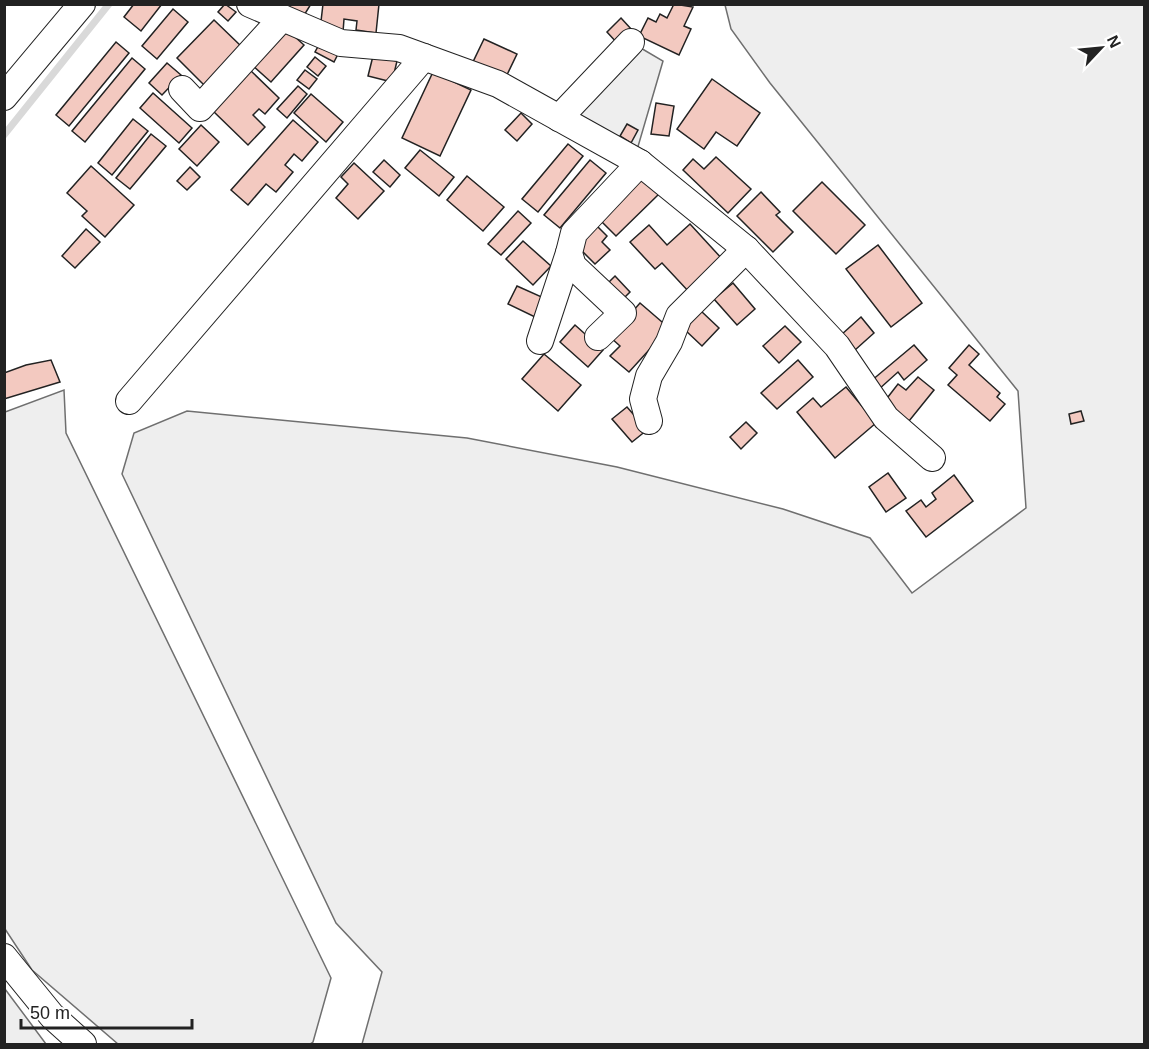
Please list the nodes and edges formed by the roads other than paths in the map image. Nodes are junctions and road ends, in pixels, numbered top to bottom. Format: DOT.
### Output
graph roads {
  1 [pos="82,4"];
  2 [pos="250,4"];
  3 [pos="282,18"];
  4 [pos="631,42"];
  5 [pos="424,57"];
  6 [pos="182,89"];
  7 [pos="4,97"];
  8 [pos="559,118"];
  9 [pos="640,163"];
  10 [pos="746,249"];
  11 [pos="569,253"];
  12 [pos="598,337"];
  13 [pos="540,341"];
  14 [pos="129,401"];
  15 [pos="649,422"];
  16 [pos="932,458"];
  17 [pos="4,957"];
  18 [pos="83,1044"];
  1 -- 7 [label="street"];
  2 -- 3 [label="street"];
  3 -- 5 [label="street"];
  3 -- 6 [label="street"];
  4 -- 8 [label="street"];
  5 -- 8 [label="street"];
  5 -- 14 [label="street"];
  8 -- 9 [label="street"];
  9 -- 10 [label="street"];
  9 -- 11 [label="street"];
  10 -- 15 [label="street"];
  10 -- 16 [label="street"];
  11 -- 12 [label="street"];
  11 -- 13 [label="street"];
  17 -- 18 [label="street"];
}
